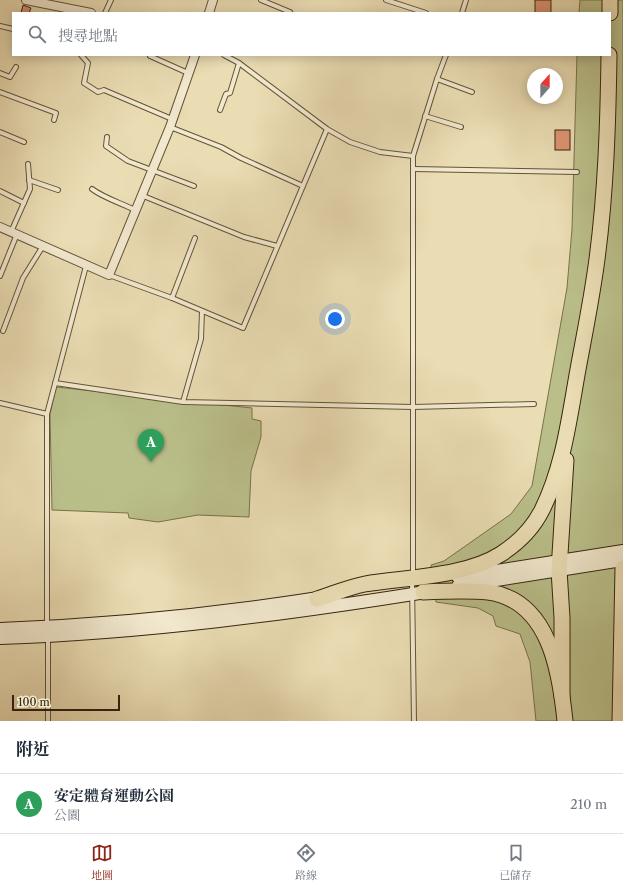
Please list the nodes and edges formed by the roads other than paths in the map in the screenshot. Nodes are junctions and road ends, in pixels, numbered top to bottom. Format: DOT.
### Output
graph roads {
  1 [pos="30,0"];
  2 [pos="111,0"];
  3 [pos="213,0"];
  4 [pos="261,0"];
  5 [pos="386,0"];
  6 [pos="466,0"];
  7 [pos="86,12"];
  8 [pos="105,12"];
  9 [pos="209,12"];
  10 [pos="290,12"];
  11 [pos="423,12"];
  12 [pos="462,12"];
  13 [pos="0,26"];
  14 [pos="12,29"];
  15 [pos="82,56"];
  16 [pos="150,56"];
  17 [pos="195,56"];
  18 [pos="226,56"];
  19 [pos="446,56"];
  20 [pos="609,56"];
  21 [pos="239,63"];
  22 [pos="16,67"];
  23 [pos="0,73"];
  24 [pos="188,73"];
  25 [pos="437,79"];
  26 [pos="0,92"];
  27 [pos="472,92"];
  28 [pos="220,110"];
  29 [pos="425,116"];
  30 [pos="54,120"];
  31 [pos="171,123"];
  32 [pos="461,128"];
  33 [pos="327,129"];
  34 [pos="0,132"];
  35 [pos="106,137"];
  36 [pos="24,142"];
  37 [pos="413,156"];
  38 [pos="28,164"];
  39 [pos="152,169"];
  40 [pos="414,169"];
  41 [pos="577,172"];
  42 [pos="30,180"];
  43 [pos="194,186"];
  44 [pos="303,186"];
  45 [pos="92,189"];
  46 [pos="58,190"];
  47 [pos="0,191"];
  48 [pos="141,195"];
  49 [pos="24,203"];
  50 [pos="135,210"];
  51 [pos="0,227"];
  52 [pos="14,233"];
  53 [pos="195,238"];
  54 [pos="43,246"];
  55 [pos="277,246"];
  56 [pos="86,266"];
  57 [pos="109,275"];
  58 [pos="0,276"];
  59 [pos="172,298"];
  60 [pos="202,311"];
  61 [pos="3,331"];
  62 [pos="55,383"];
  63 [pos="183,402"];
  64 [pos="0,403"];
  65 [pos="534,404"];
  66 [pos="413,407"];
  67 [pos="47,414"];
  68 [pos="568,428"];
  69 [pos="623,551"];
  70 [pos="623,560"];
  71 [pos="559,565"];
  72 [pos="623,568"];
  73 [pos="623,574"];
  74 [pos="415,587"];
  75 [pos="317,598"];
  76 [pos="0,628"];
  77 [pos="48,632"];
  78 [pos="0,638"];
  79 [pos="562,697"];
  80 [pos="48,721"];
  81 [pos="414,721"];
  82 [pos="565,721"];
  83 [pos="620,721"];
  1 -- 7 [label="street"];
  2 -- 8 [label="lane"];
  3 -- 9 [label="street"];
  4 -- 10 [label="lane"];
  5 -- 11 [label="lane"];
  6 -- 12 [label="lane"];
  13 -- 14 [label="lane"];
  15 -- 31 [label="lane"];
  16 -- 24 [label="lane"];
  17 -- 24 [label="street"];
  18 -- 21 [label="lane"];
  19 -- 25 [label="lane"];
  20 -- 68 [label="highway"];
  21 -- 28 [label="lane"];
  21 -- 33 [label="lane"];
  22 -- 23 [label="lane"];
  24 -- 31 [label="street"];
  25 -- 27 [label="lane"];
  25 -- 29 [label="lane"];
  26 -- 30 [label="lane"];
  29 -- 32 [label="lane"];
  29 -- 37 [label="lane"];
  31 -- 39 [label="street"];
  31 -- 44 [label="lane"];
  33 -- 37 [label="lane"];
  33 -- 44 [label="lane"];
  34 -- 36 [label="lane"];
  35 -- 39 [label="lane"];
  37 -- 40 [label="lane"];
  38 -- 42 [label="lane"];
  39 -- 43 [label="lane"];
  39 -- 48 [label="street"];
  40 -- 41 [label="lane"];
  40 -- 66 [label="lane"];
  42 -- 46 [label="lane"];
  42 -- 49 [label="lane"];
  44 -- 55 [label="lane"];
  45 -- 50 [label="lane"];
  47 -- 49 [label="lane"];
  48 -- 50 [label="street"];
  48 -- 55 [label="lane"];
  49 -- 52 [label="lane"];
  50 -- 57 [label="street"];
  51 -- 52 [label="street"];
  52 -- 54 [label="street"];
  52 -- 58 [label="lane"];
  53 -- 59 [label="lane"];
  54 -- 56 [label="street"];
  54 -- 61 [label="lane"];
  55 -- 60 [label="lane"];
  56 -- 57 [label="street"];
  56 -- 62 [label="lane"];
  57 -- 59 [label="lane"];
  59 -- 60 [label="lane"];
  60 -- 63 [label="lane"];
  62 -- 63 [label="lane"];
  62 -- 67 [label="lane"];
  63 -- 66 [label="lane"];
  64 -- 67 [label="lane"];
  65 -- 66 [label="lane"];
  66 -- 74 [label="lane"];
  67 -- 77 [label="lane"];
  68 -- 71 [label="highway"];
  68 -- 74 [label="highway"];
  69 -- 71 [label="main road"];
  70 -- 71 [label="main road"];
  71 -- 74 [label="main road"];
  71 -- 79 [label="highway"];
  72 -- 73 [label="highway"];
  73 -- 83 [label="highway"];
  74 -- 75 [label="highway"];
  74 -- 77 [label="main road"];
  74 -- 79 [label="highway"];
  74 -- 81 [label="lane"];
  75 -- 77 [label="main road"];
  76 -- 77 [label="main road"];
  77 -- 78 [label="main road"];
  77 -- 80 [label="lane"];
  79 -- 82 [label="highway"];
}
